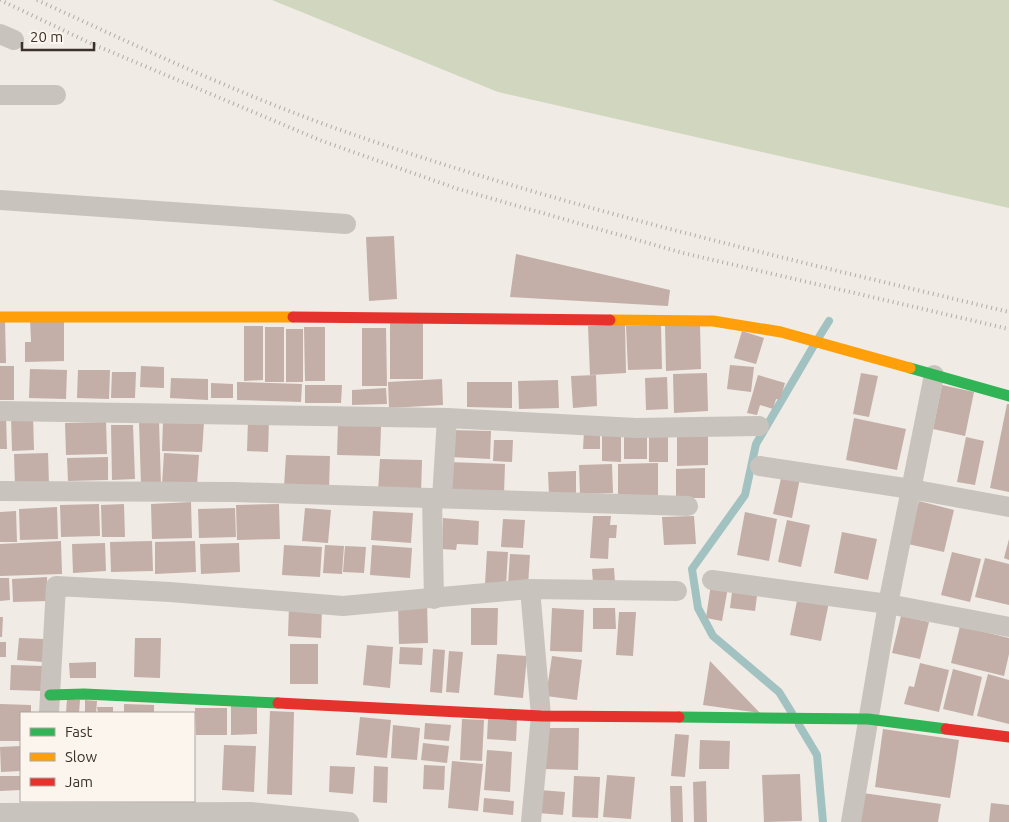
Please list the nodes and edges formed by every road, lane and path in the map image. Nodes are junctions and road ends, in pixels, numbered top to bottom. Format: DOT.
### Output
graph roads {
  1 [pos="0,95"];
  2 [pos="56,95"];
  3 [pos="0,200"];
  4 [pos="346,224"];
  5 [pos="0,317"];
  6 [pos="934,375"];
  7 [pos="1009,396"];
  8 [pos="0,411"];
  9 [pos="447,418"];
  10 [pos="759,426"];
  11 [pos="760,466"];
  12 [pos="911,489"];
  13 [pos="0,491"];
  14 [pos="437,498"];
  15 [pos="688,506"];
  16 [pos="1009,508"];
  17 [pos="712,580"];
  18 [pos="530,589"];
  19 [pos="677,591"];
  20 [pos="434,599"];
  21 [pos="888,604"];
  22 [pos="1009,627"];
  23 [pos="49,704"];
  24 [pos="541,716"];
  25 [pos="868,719"];
  26 [pos="1009,737"];
  27 [pos="42,806"];
  28 [pos="0,813"];
  29 [pos="181,817"];
  30 [pos="349,822"];
  31 [pos="531,822"];
  32 [pos="851,822"];
  1 -- 2 [label="street"];
  3 -- 4 [label="street"];
  5 -- 6 [label="street"];
  6 -- 7 [label="street"];
  6 -- 12 [label="street"];
  8 -- 9 [label="street"];
  9 -- 10 [label="street"];
  9 -- 14 [label="street"];
  11 -- 12 [label="street"];
  12 -- 16 [label="street"];
  12 -- 21 [label="street"];
  13 -- 14 [label="street"];
  14 -- 15 [label="street"];
  14 -- 20 [label="street"];
  17 -- 21 [label="street"];
  18 -- 19 [label="street"];
  18 -- 20 [label="street"];
  18 -- 24 [label="street"];
  20 -- 23 [label="street"];
  21 -- 22 [label="street"];
  21 -- 25 [label="street"];
  23 -- 24 [label="street"];
  24 -- 25 [label="street"];
  24 -- 31 [label="street"];
  25 -- 26 [label="street"];
  25 -- 32 [label="street"];
  27 -- 28 [label="street"];
  27 -- 29 [label="street"];
  29 -- 30 [label="street"];
}
